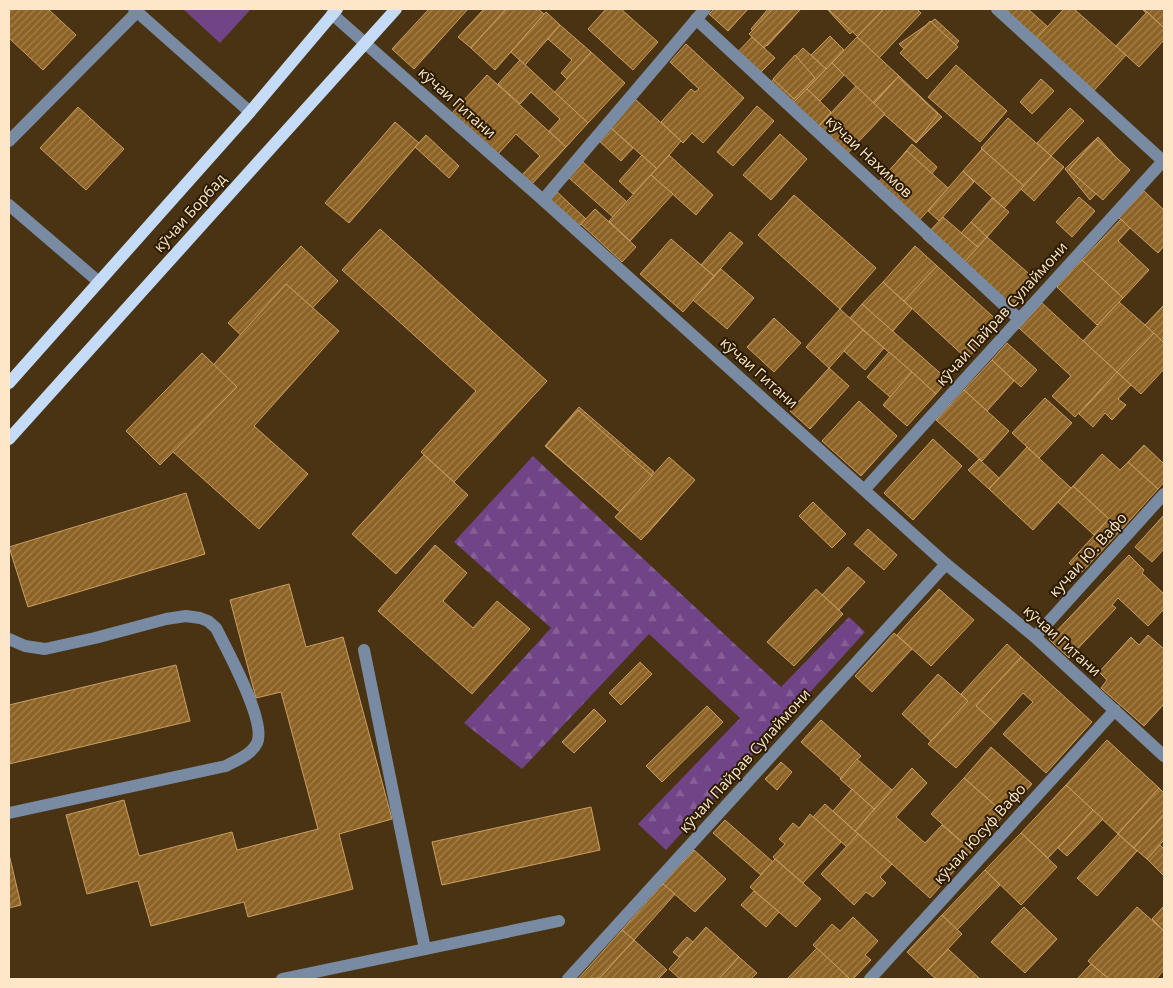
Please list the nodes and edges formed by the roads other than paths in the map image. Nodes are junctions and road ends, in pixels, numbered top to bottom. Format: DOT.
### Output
graph roads {
  1 [pos="396,9"];
  2 [pos="706,9"];
  3 [pos="997,9"];
  4 [pos="136,10"];
  5 [pos="334,11"];
  6 [pos="696,19"];
  7 [pos="365,43"];
  8 [pos="250,112"];
  9 [pos="9,142"];
  10 [pos="1164,161"];
  11 [pos="543,200"];
  12 [pos="9,205"];
  13 [pos="100,282"];
  14 [pos="1020,319"];
  15 [pos="9,383"];
  16 [pos="9,439"];
  17 [pos="865,489"];
  18 [pos="1164,494"];
  19 [pos="946,564"];
  20 [pos="1035,637"];
  21 [pos="9,639"];
  22 [pos="364,650"];
  23 [pos="1115,710"];
  24 [pos="1164,756"];
  25 [pos="9,813"];
  26 [pos="559,922"];
  27 [pos="425,949"];
  28 [pos="282,979"];
  29 [pos="568,979"];
  30 [pos="870,979"];
  1 -- 7 [label="main road, кӯчаи Борбад"];
  2 -- 6 [label="street"];
  3 -- 10 [label="street"];
  4 -- 8 [label="street"];
  4 -- 9 [label="street"];
  5 -- 7 [label="street, кӯчаи Гитани"];
  5 -- 8 [label="main road, кӯчаи Борбад"];
  6 -- 11 [label="street"];
  6 -- 14 [label="street, кӯчаи Нахимов"];
  7 -- 11 [label="street, кӯчаи Гитани"];
  7 -- 16 [label="main road, кӯчаи Борбад"];
  8 -- 13 [label="main road, кӯчаи Борбад"];
  10 -- 14 [label="street, кӯчаи Пайрав Сулаймони"];
  11 -- 17 [label="street, кӯчаи Гитани"];
  12 -- 13 [label="street"];
  13 -- 15 [label="main road, кӯчаи Борбад"];
  14 -- 17 [label="street, кӯчаи Пайрав Сулаймони"];
  17 -- 19 [label="street, кӯчаи Гитани"];
  18 -- 20 [label="street, кучаи Ю. Вафо"];
  19 -- 20 [label="street, кӯчаи Гитани"];
  19 -- 29 [label="street, кӯчаи Пайрав Сулаймони"];
  20 -- 23 [label="street, кӯчаи Гитани"];
  21 -- 25 [label="street"];
  22 -- 27 [label="street"];
  23 -- 24 [label="street, кӯчаи Гитани"];
  23 -- 30 [label="street, кӯчаи Юсуф Вафо"];
  26 -- 27 [label="street"];
  27 -- 28 [label="street"];
}
